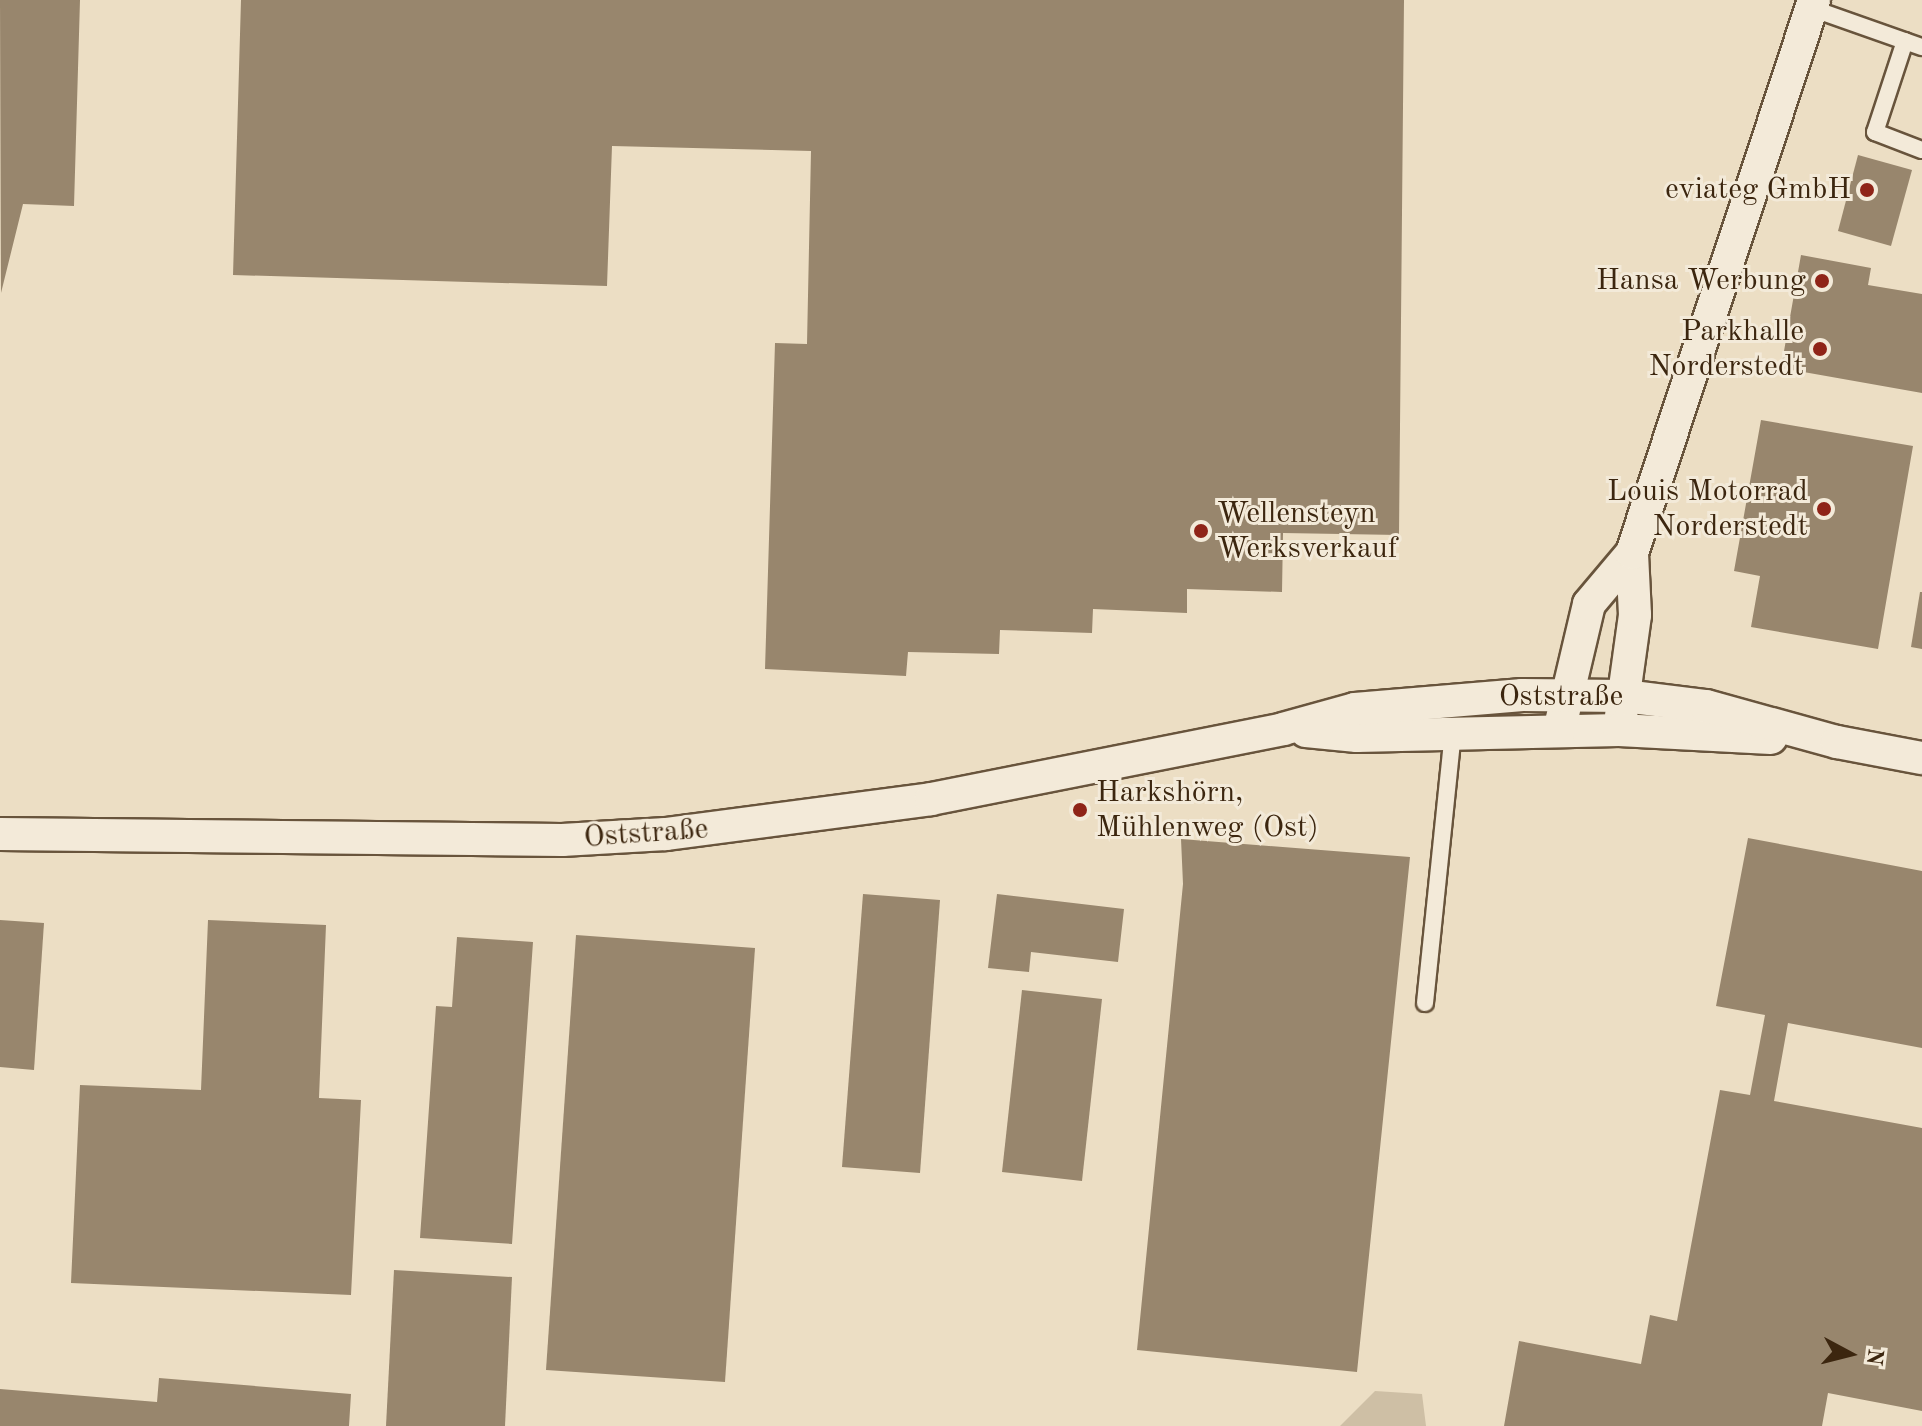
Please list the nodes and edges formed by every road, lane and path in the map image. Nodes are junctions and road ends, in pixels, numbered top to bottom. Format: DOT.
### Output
graph roads {
  1 [pos="1812,4"];
  2 [pos="1905,41"];
  3 [pos="1922,47"];
  4 [pos="1922,150"];
  5 [pos="1632,553"];
  6 [pos="1566,694"];
  7 [pos="1624,696"];
  8 [pos="1283,729"];
  9 [pos="1619,730"];
  10 [pos="1453,731"];
  11 [pos="1559,731"];
  12 [pos="1837,742"];
  13 [pos="1922,758"];
  14 [pos="0,834"];
  15 [pos="1425,1003"];
  1 -- 2 [label="lane"];
  1 -- 5 [label="street"];
  2 -- 3 [label="lane"];
  2 -- 4 [label="lane"];
  5 -- 6 [label="street"];
  5 -- 7 [label="street"];
  6 -- 7 [label="street, Oststraße"];
  6 -- 8 [label="street, Oststraße"];
  6 -- 11 [label="street"];
  7 -- 9 [label="street"];
  7 -- 12 [label="street, Oststraße"];
  8 -- 10 [label="street, Oststraße"];
  8 -- 14 [label="street, Oststraße"];
  9 -- 11 [label="street, Oststraße"];
  9 -- 12 [label="street, Oststraße"];
  10 -- 11 [label="street, Oststraße"];
  10 -- 15 [label="lane"];
  12 -- 13 [label="street, Oststraße"];
}
